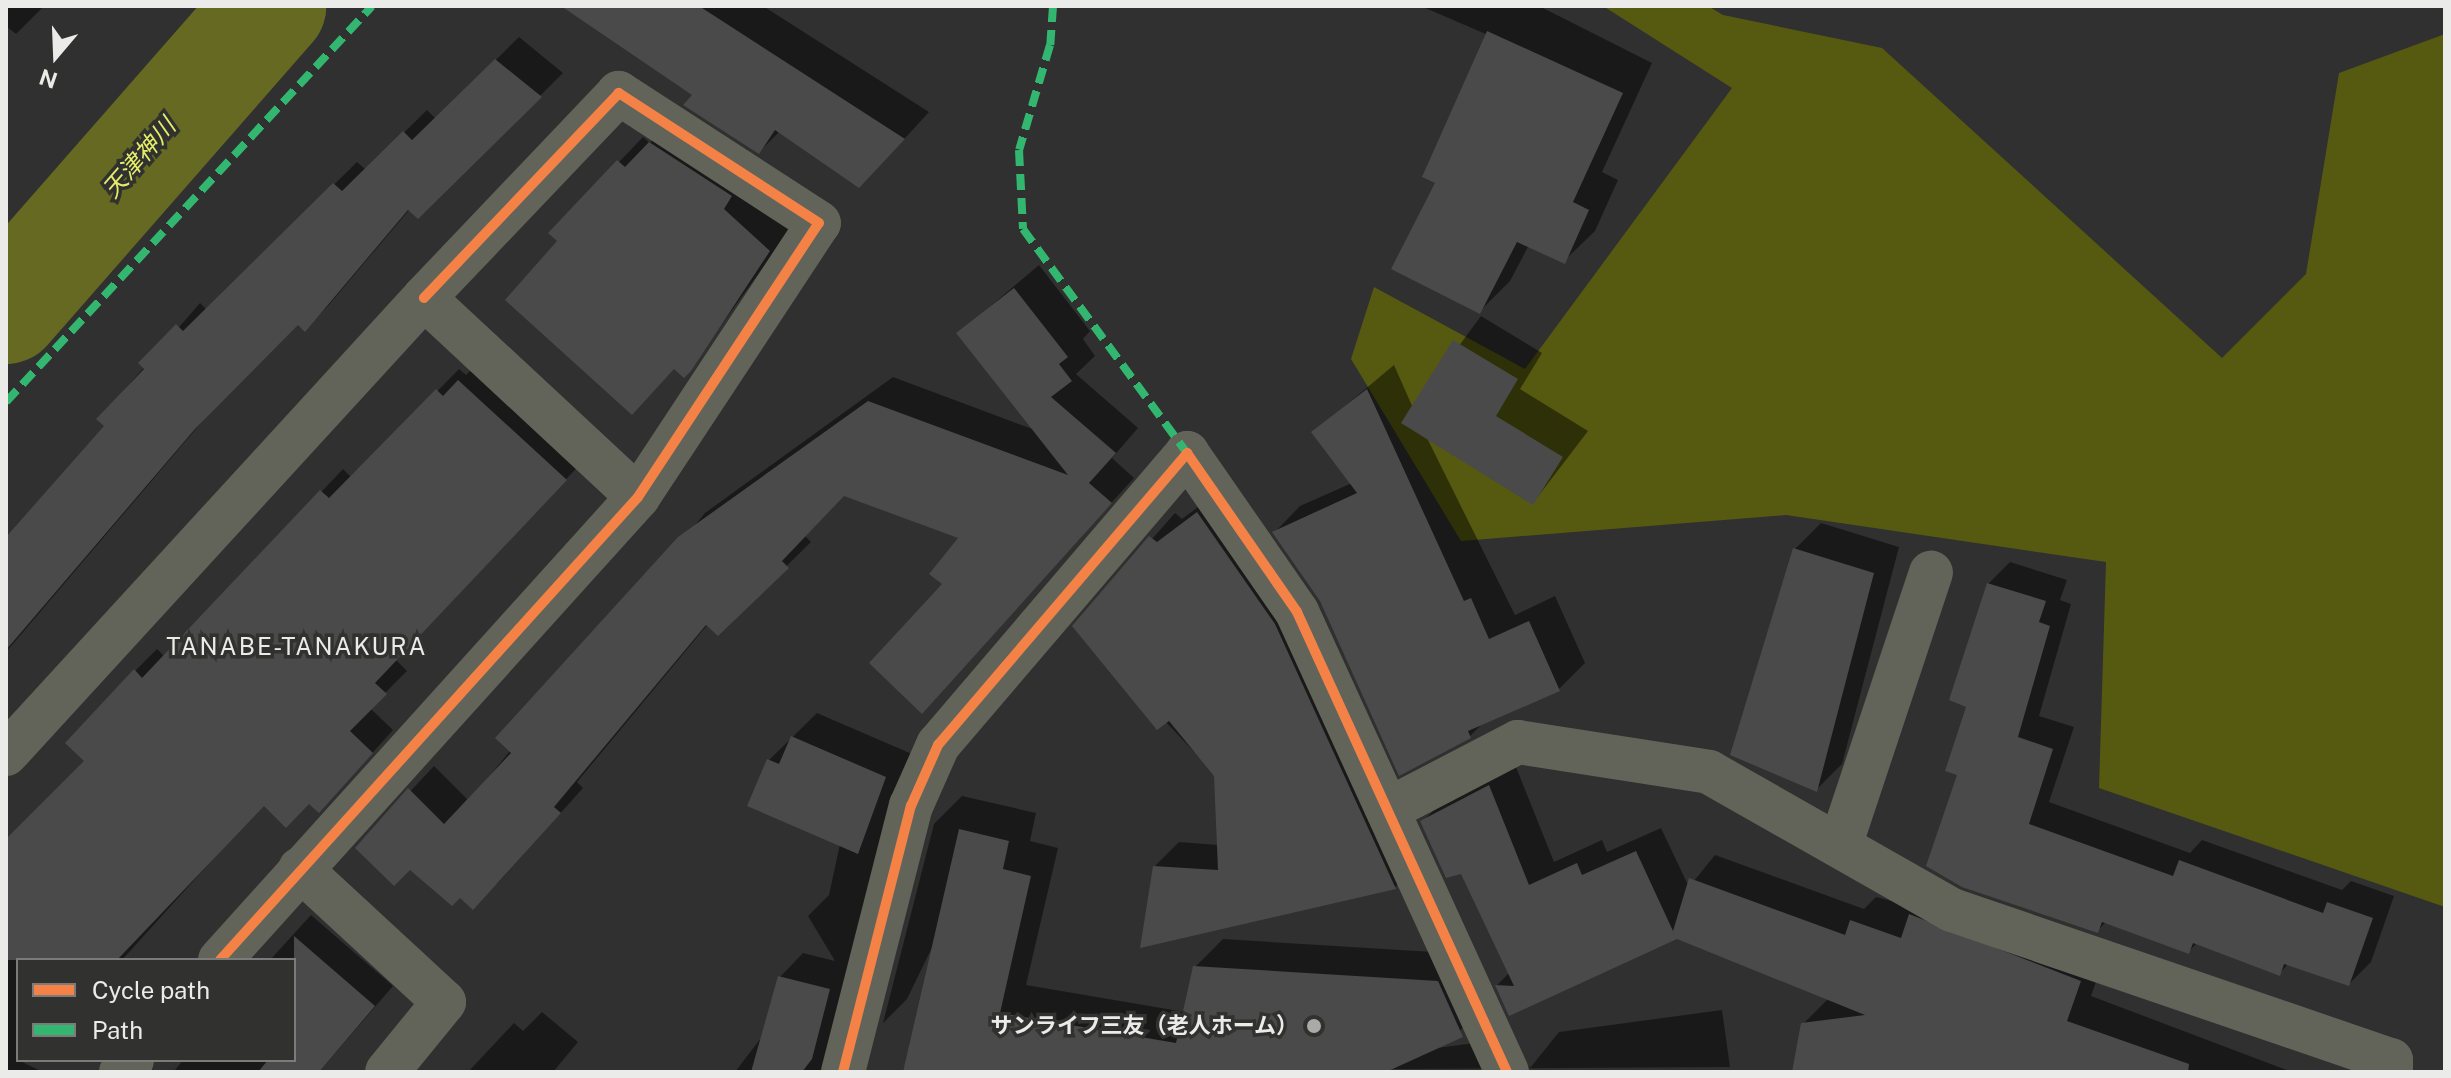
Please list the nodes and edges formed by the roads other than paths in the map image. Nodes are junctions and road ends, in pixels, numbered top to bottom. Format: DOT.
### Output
graph roads {
  1 [pos="424,298"];
  2 [pos="638,497"];
  3 [pos="1931,573"];
  4 [pos="6,754"];
  5 [pos="1391,808"];
  6 [pos="1841,843"];
  7 [pos="300,869"];
  8 [pos="222,958"];
  9 [pos="387,1072"];
  10 [pos="843,1072"];
  11 [pos="1507,1072"];
  12 [pos="2391,1072"];
  1 -- 2 [label="street"];
  1 -- 2 [label="street"];
  1 -- 4 [label="street"];
  2 -- 7 [label="street"];
  3 -- 6 [label="street"];
  5 -- 6 [label="street"];
  5 -- 10 [label="street"];
  5 -- 11 [label="street"];
  6 -- 12 [label="street"];
  7 -- 8 [label="street"];
  7 -- 9 [label="street"];
}
